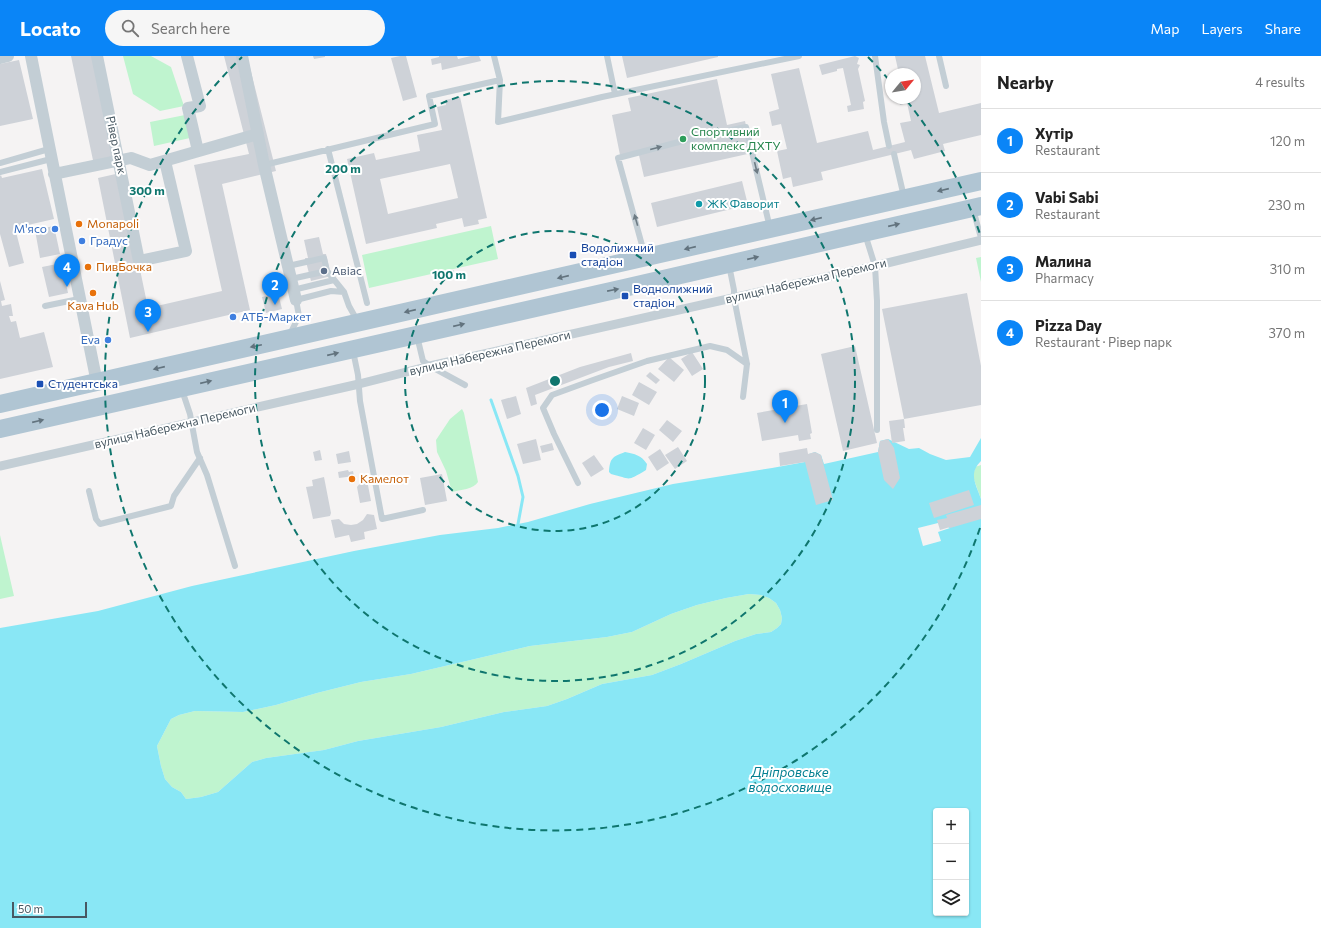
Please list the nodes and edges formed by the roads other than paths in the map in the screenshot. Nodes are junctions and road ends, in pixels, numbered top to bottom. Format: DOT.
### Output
graph roads {
  1 [pos="8,56"];
  2 [pos="31,56"];
  3 [pos="97,56"];
  4 [pos="187,56"];
  5 [pos="242,56"];
  6 [pos="494,56"];
  7 [pos="607,56"];
  8 [pos="799,56"];
  9 [pos="875,56"];
  10 [pos="939,56"];
  11 [pos="0,58"];
  12 [pos="500,80"];
  13 [pos="946,86"];
  14 [pos="615,94"];
  15 [pos="258,134"];
  16 [pos="889,146"];
  17 [pos="328,149"];
  18 [pos="201,151"];
  19 [pos="50,154"];
  20 [pos="894,154"];
  21 [pos="119,159"];
  22 [pos="165,161"];
  23 [pos="0,163"];
  24 [pos="264,165"];
  25 [pos="0,172"];
  26 [pos="54,174"];
  27 [pos="981,181"];
  28 [pos="904,199"];
  29 [pos="977,206"];
  30 [pos="771,229"];
  31 [pos="864,232"];
  32 [pos="981,239"];
  33 [pos="709,244"];
  34 [pos="646,258"];
  35 [pos="721,265"];
  36 [pos="288,266"];
  37 [pos="875,266"];
  38 [pos="327,271"];
  39 [pos="334,280"];
  40 [pos="294,290"];
  41 [pos="502,290"];
  42 [pos="344,292"];
  43 [pos="734,298"];
  44 [pos="80,299"];
  45 [pos="367,303"];
  46 [pos="45,306"];
  47 [pos="507,314"];
  48 [pos="358,323"];
  49 [pos="416,335"];
  50 [pos="287,339"];
  51 [pos="353,349"];
  52 [pos="224,353"];
  53 [pos="747,364"];
  54 [pos="430,366"];
  55 [pos="230,377"];
  56 [pos="96,383"];
  57 [pos="359,384"];
  58 [pos="466,385"];
  59 [pos="181,388"];
  60 [pos="743,397"];
  61 [pos="0,404"];
  62 [pos="102,406"];
  63 [pos="191,422"];
  64 [pos="0,429"];
  65 [pos="877,430"];
  66 [pos="200,458"];
  67 [pos="0,466"];
  68 [pos="578,483"];
  69 [pos="89,491"];
  70 [pos="423,510"];
  71 [pos="235,566"];
  1 -- 11 [label="street"];
  2 -- 19 [label="street"];
  3 -- 21 [label="street, Рівер парк"];
  4 -- 18 [label="street"];
  5 -- 15 [label="street"];
  6 -- 12 [label="lane"];
  7 -- 14 [label="lane"];
  8 -- 14 [label="lane"];
  9 -- 16 [label="lane"];
  10 -- 13 [label="lane"];
  12 -- 14 [label="lane"];
  12 -- 17 [label="lane"];
  15 -- 18 [label="street"];
  15 -- 24 [label="street"];
  17 -- 24 [label="lane"];
  17 -- 45 [label="lane"];
  18 -- 22 [label="street"];
  19 -- 23 [label="lane"];
  19 -- 25 [label="lane"];
  19 -- 26 [label="street"];
  20 -- 28 [label="lane"];
  21 -- 22 [label="street"];
  21 -- 22 [label="street, Рівер парк"];
  21 -- 26 [label="street"];
  24 -- 36 [label="street"];
  26 -- 44 [label="street"];
  27 -- 28 [label="main road, one-way"];
  28 -- 30 [label="main road, one-way"];
  31 -- 29 [label="main road, one-way"];
  29 -- 32 [label="lane"];
  30 -- 33 [label="main road"];
  34 -- 30 [label="lane, one-way"];
  35 -- 31 [label="main road, one-way"];
  31 -- 37 [label="lane"];
  32 -- 37 [label="street, вулиця Набережна Перемоги"];
  33 -- 34 [label="main road, one-way"];
  33 -- 35 [label="main road"];
  34 -- 41 [label="main road, one-way"];
  35 -- 43 [label="lane"];
  47 -- 35 [label="main road, one-way"];
  36 -- 38 [label="lane"];
  36 -- 40 [label="street"];
  37 -- 43 [label="street, вулиця Набережна Перемоги"];
  37 -- 65 [label="lane"];
  38 -- 39 [label="lane"];
  38 -- 40 [label="lane"];
  39 -- 40 [label="lane"];
  39 -- 42 [label="lane"];
  40 -- 42 [label="lane"];
  40 -- 50 [label="lane"];
  41 -- 47 [label="main road"];
  41 -- 48 [label="main road, one-way"];
  42 -- 48 [label="lane"];
  43 -- 53 [label="lane"];
  43 -- 54 [label="street, вулиця Набережна Перемоги"];
  44 -- 46 [label="lane"];
  44 -- 56 [label="street"];
  49 -- 47 [label="main road, one-way"];
  48 -- 50 [label="main road"];
  49 -- 51 [label="main road"];
  49 -- 54 [label="lane"];
  50 -- 52 [label="main road, one-way"];
  55 -- 51 [label="main road, one-way"];
  51 -- 57 [label="lane"];
  52 -- 55 [label="main road"];
  52 -- 56 [label="main road, one-way"];
  53 -- 60 [label="lane"];
  53 -- 68 [label="lane"];
  54 -- 57 [label="street, вулиця Набережна Перемоги"];
  54 -- 58 [label="lane"];
  59 -- 55 [label="main road, one-way"];
  56 -- 61 [label="main road"];
  56 -- 62 [label="main road"];
  57 -- 63 [label="street, вулиця Набережна Перемоги"];
  57 -- 70 [label="lane"];
  59 -- 62 [label="main road"];
  59 -- 63 [label="lane"];
  64 -- 62 [label="main road, one-way"];
  63 -- 66 [label="lane"];
  63 -- 67 [label="street, вулиця Набережна Перемоги"];
  66 -- 69 [label="lane"];
  66 -- 71 [label="lane"];
}
